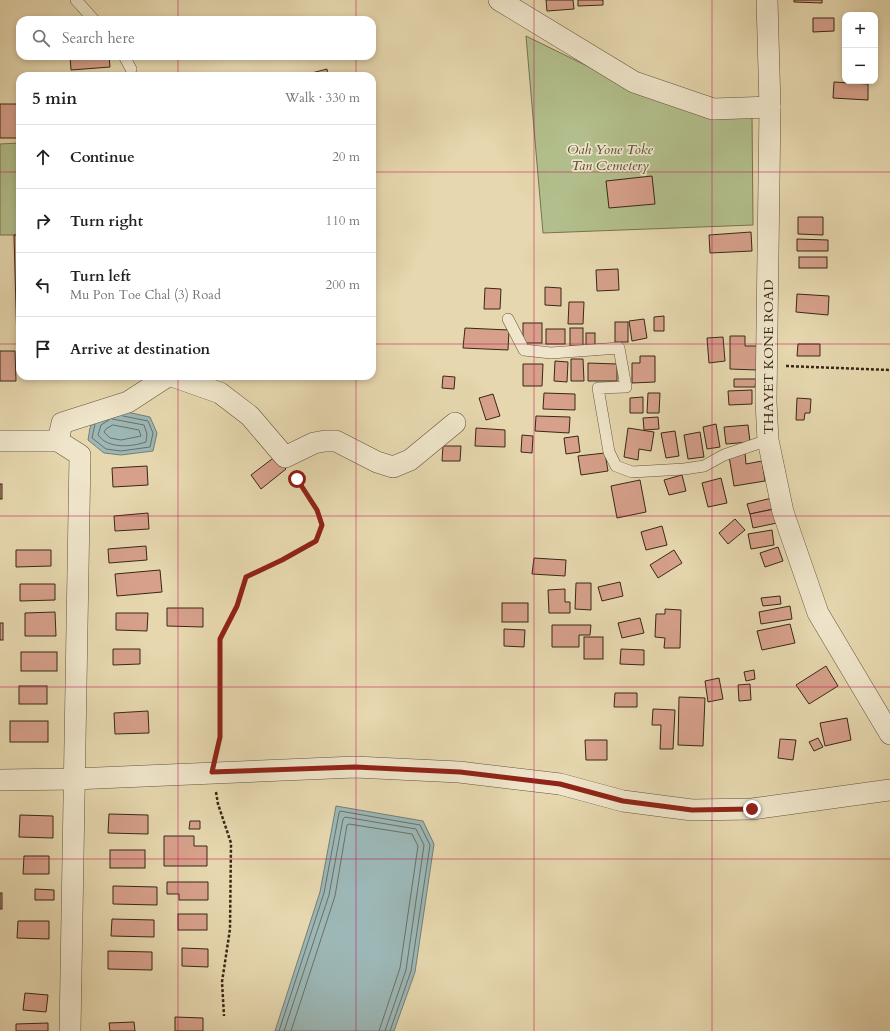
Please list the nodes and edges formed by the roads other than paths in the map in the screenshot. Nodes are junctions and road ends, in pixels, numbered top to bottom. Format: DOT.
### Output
graph roads {
  1 [pos="76,0"];
  2 [pos="499,0"];
  3 [pos="767,0"];
  4 [pos="90,16"];
  5 [pos="126,60"];
  6 [pos="132,69"];
  7 [pos="770,107"];
  8 [pos="508,318"];
  9 [pos="162,380"];
  10 [pos="183,380"];
  11 [pos="455,423"];
  12 [pos="0,440"];
  13 [pos="768,440"];
  14 [pos="58,441"];
  15 [pos="890,734"];
  16 [pos="74,779"];
  17 [pos="0,780"];
  18 [pos="890,790"];
  19 [pos="70,1031"];
  1 -- 4 [label="lane"];
  2 -- 7 [label="street"];
  3 -- 7 [label="street, THAYET KONE ROAD"];
  5 -- 6 [label="lane"];
  7 -- 13 [label="street, THAYET KONE ROAD"];
  8 -- 13 [label="lane"];
  9 -- 14 [label="street"];
  10 -- 11 [label="street"];
  12 -- 14 [label="street"];
  13 -- 15 [label="street, THAYET KONE ROAD"];
  14 -- 16 [label="street"];
  16 -- 17 [label="street"];
  16 -- 18 [label="street"];
  16 -- 19 [label="street"];
}
